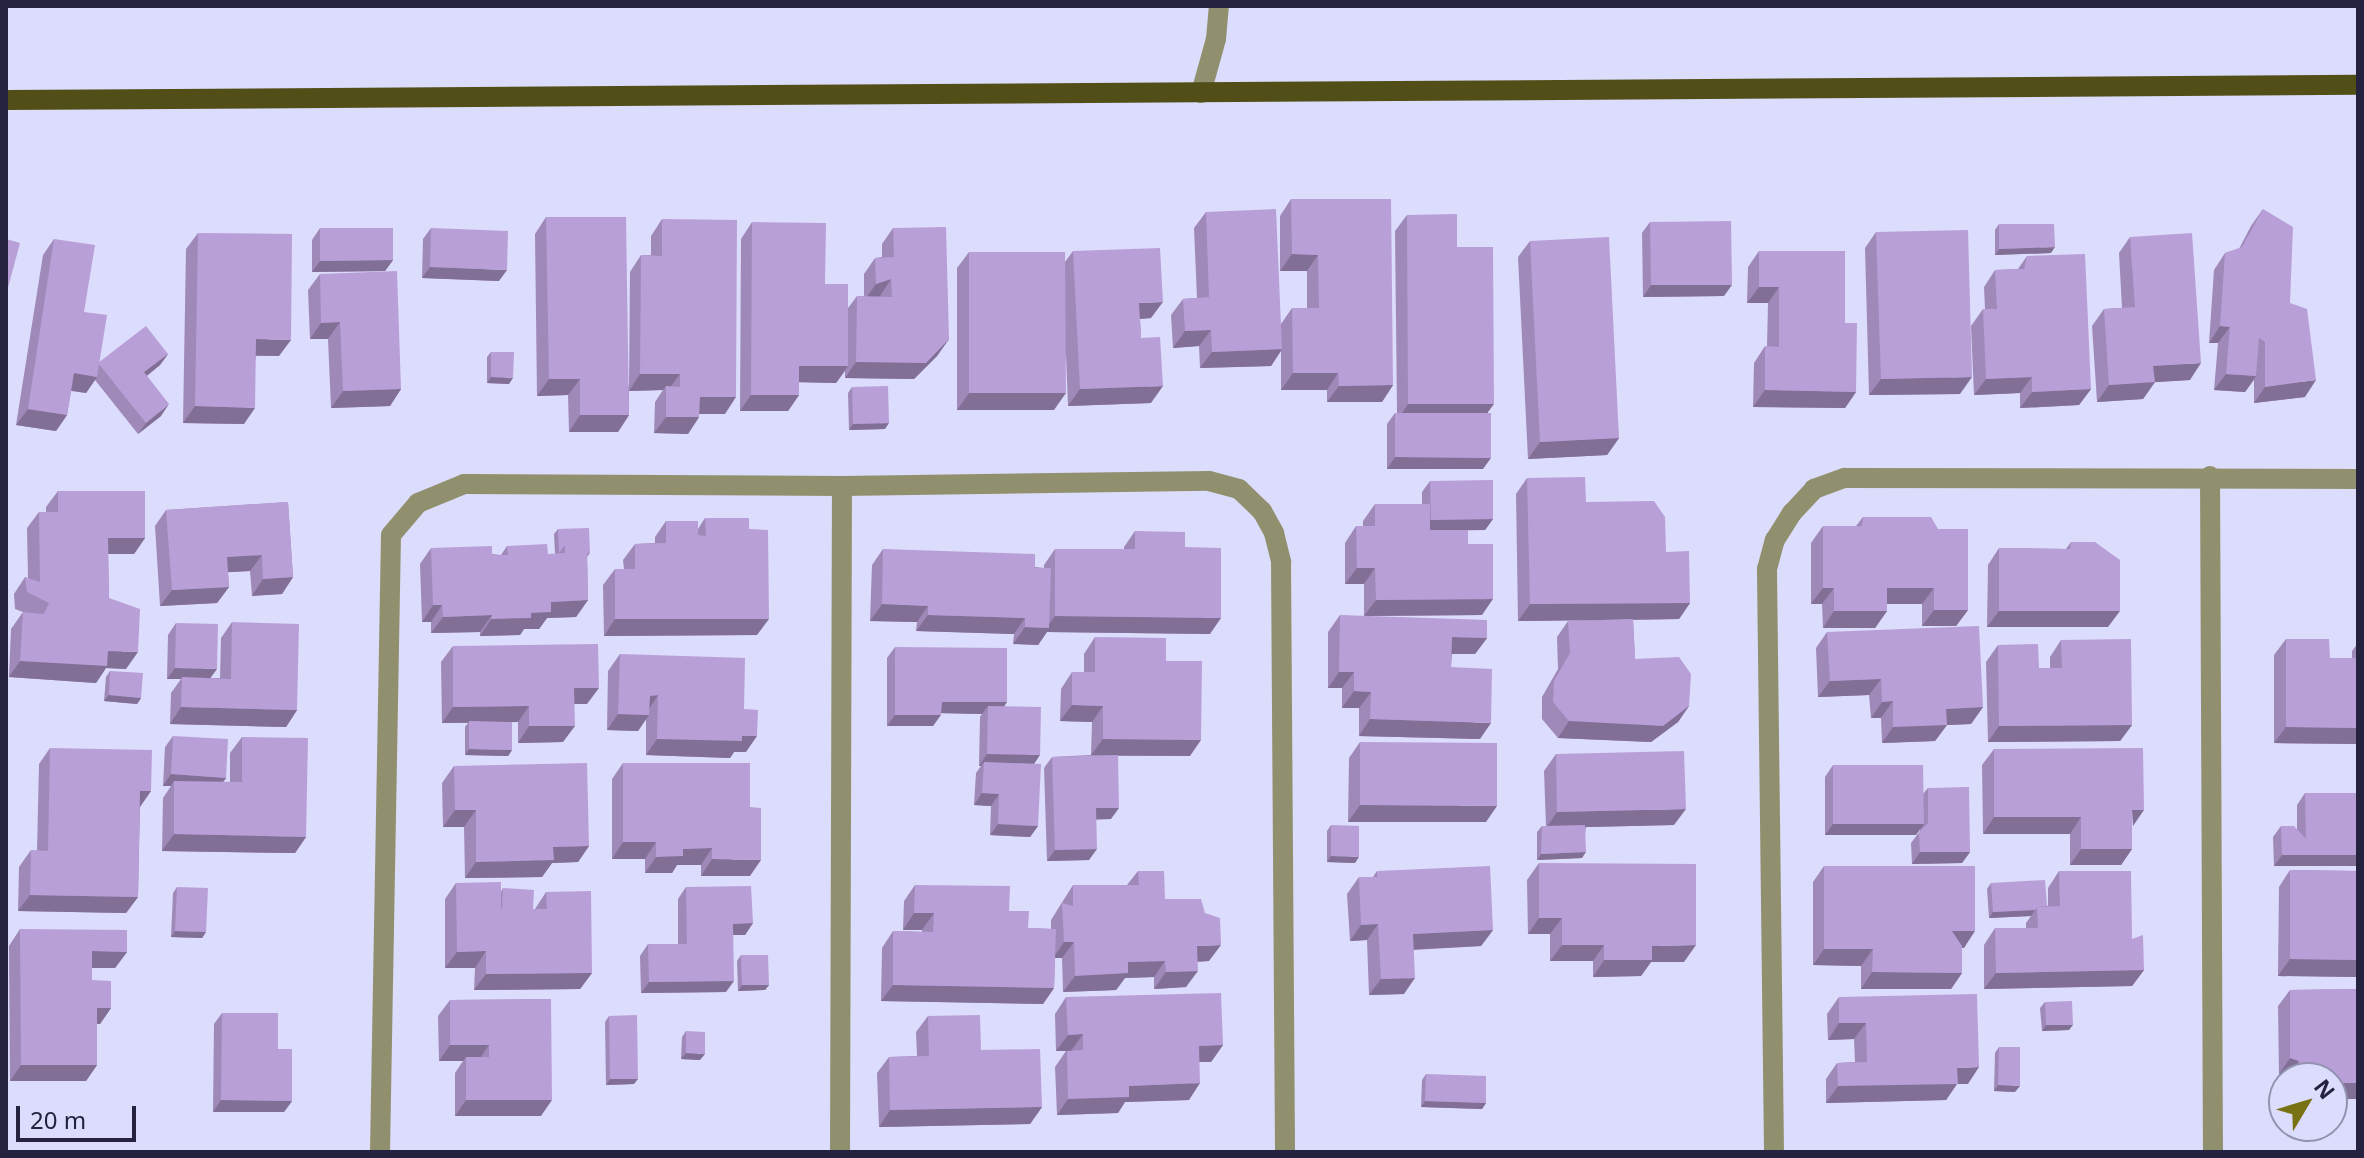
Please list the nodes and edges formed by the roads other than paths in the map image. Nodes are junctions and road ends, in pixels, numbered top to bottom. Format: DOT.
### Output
graph roads {
  1 [pos="1219,6"];
  2 [pos="2358,85"];
  3 [pos="1201,93"];
  4 [pos="6,100"];
  5 [pos="2210,476"];
  6 [pos="2358,479"];
  7 [pos="842,486"];
  8 [pos="380,1152"];
  9 [pos="840,1152"];
  10 [pos="1285,1152"];
  11 [pos="1774,1152"];
  12 [pos="2213,1152"];
  1 -- 3 [label="street"];
  2 -- 3 [label="main road"];
  3 -- 4 [label="main road"];
  5 -- 6 [label="street"];
  5 -- 11 [label="street"];
  5 -- 12 [label="street"];
  7 -- 8 [label="street"];
  7 -- 9 [label="street"];
  7 -- 10 [label="street"];
}
